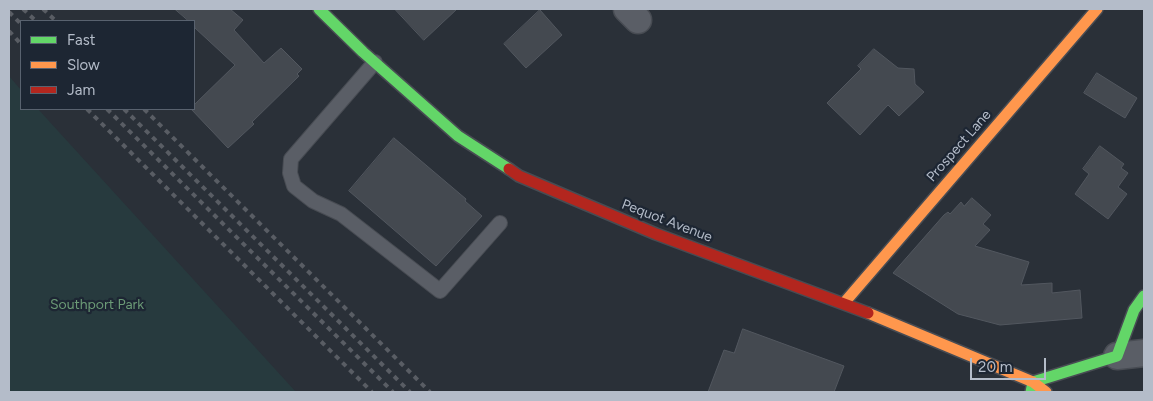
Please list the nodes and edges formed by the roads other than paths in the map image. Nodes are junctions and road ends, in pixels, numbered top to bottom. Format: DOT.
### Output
graph roads {
  1 [pos="319,9"];
  2 [pos="1097,9"];
  3 [pos="375,62"];
  4 [pos="500,223"];
  5 [pos="1144,296"];
  6 [pos="844,303"];
  7 [pos="1144,353"];
  8 [pos="1116,356"];
  9 [pos="1032,387"];
  10 [pos="1046,392"];
  1 -- 3 [label="street, Pequot Avenue"];
  2 -- 6 [label="street, Prospect Lane"];
  3 -- 4 [label="lane"];
  3 -- 6 [label="street, Pequot Avenue"];
  5 -- 8 [label="street"];
  6 -- 9 [label="street, Pequot Avenue"];
  7 -- 8 [label="street"];
  8 -- 9 [label="street"];
  9 -- 10 [label="street, Pequot Avenue"];
}
